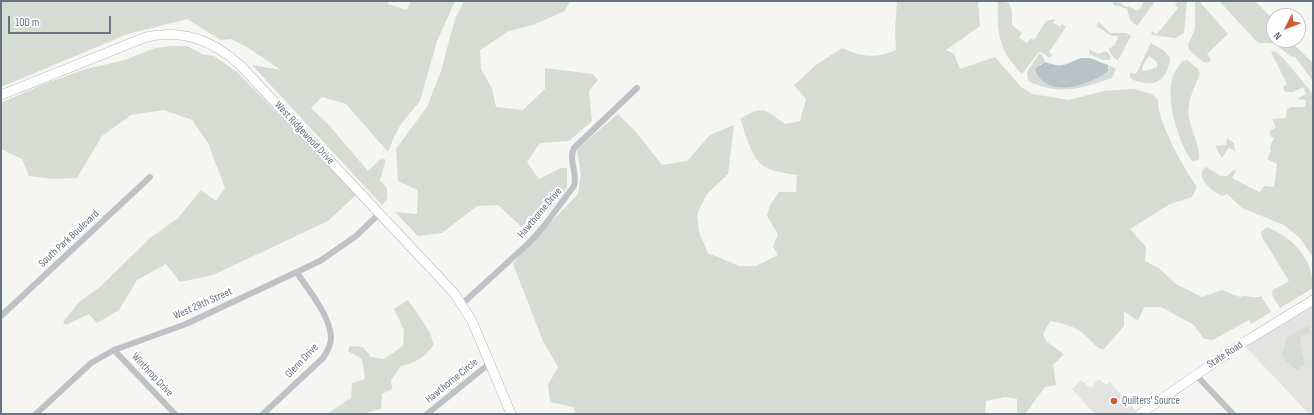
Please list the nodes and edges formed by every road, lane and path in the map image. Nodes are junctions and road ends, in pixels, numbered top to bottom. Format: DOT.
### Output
graph roads {
  1 [pos="637,88"];
  2 [pos="1,95"];
  3 [pos="150,176"];
  4 [pos="380,213"];
  5 [pos="297,272"];
  6 [pos="1313,300"];
  7 [pos="462,304"];
  8 [pos="1,316"];
  9 [pos="114,350"];
  10 [pos="490,363"];
  11 [pos="1195,374"];
  12 [pos="36,414"];
  13 [pos="175,414"];
  14 [pos="263,414"];
  15 [pos="427,414"];
  16 [pos="511,414"];
  17 [pos="1140,414"];
  18 [pos="1232,414"];
  1 -- 7 [label="street, Hawthorne Drive"];
  2 -- 4 [label="street, West Ridgewood Drive"];
  3 -- 8 [label="street, South Park Boulevard"];
  4 -- 5 [label="street, West 29th Street"];
  4 -- 7 [label="street, West Ridgewood Drive"];
  5 -- 9 [label="street, West 29th Street"];
  5 -- 14 [label="street, Glenn Drive"];
  6 -- 11 [label="street, State Road"];
  7 -- 10 [label="street, West Ridgewood Drive"];
  9 -- 12 [label="street, West 29th Street"];
  9 -- 13 [label="street, Winthrop Drive"];
  10 -- 15 [label="street, Hawthorne Circle"];
  10 -- 16 [label="street, West Ridgewood Drive"];
  11 -- 17 [label="street, State Road"];
  11 -- 18 [label="street"];
}
